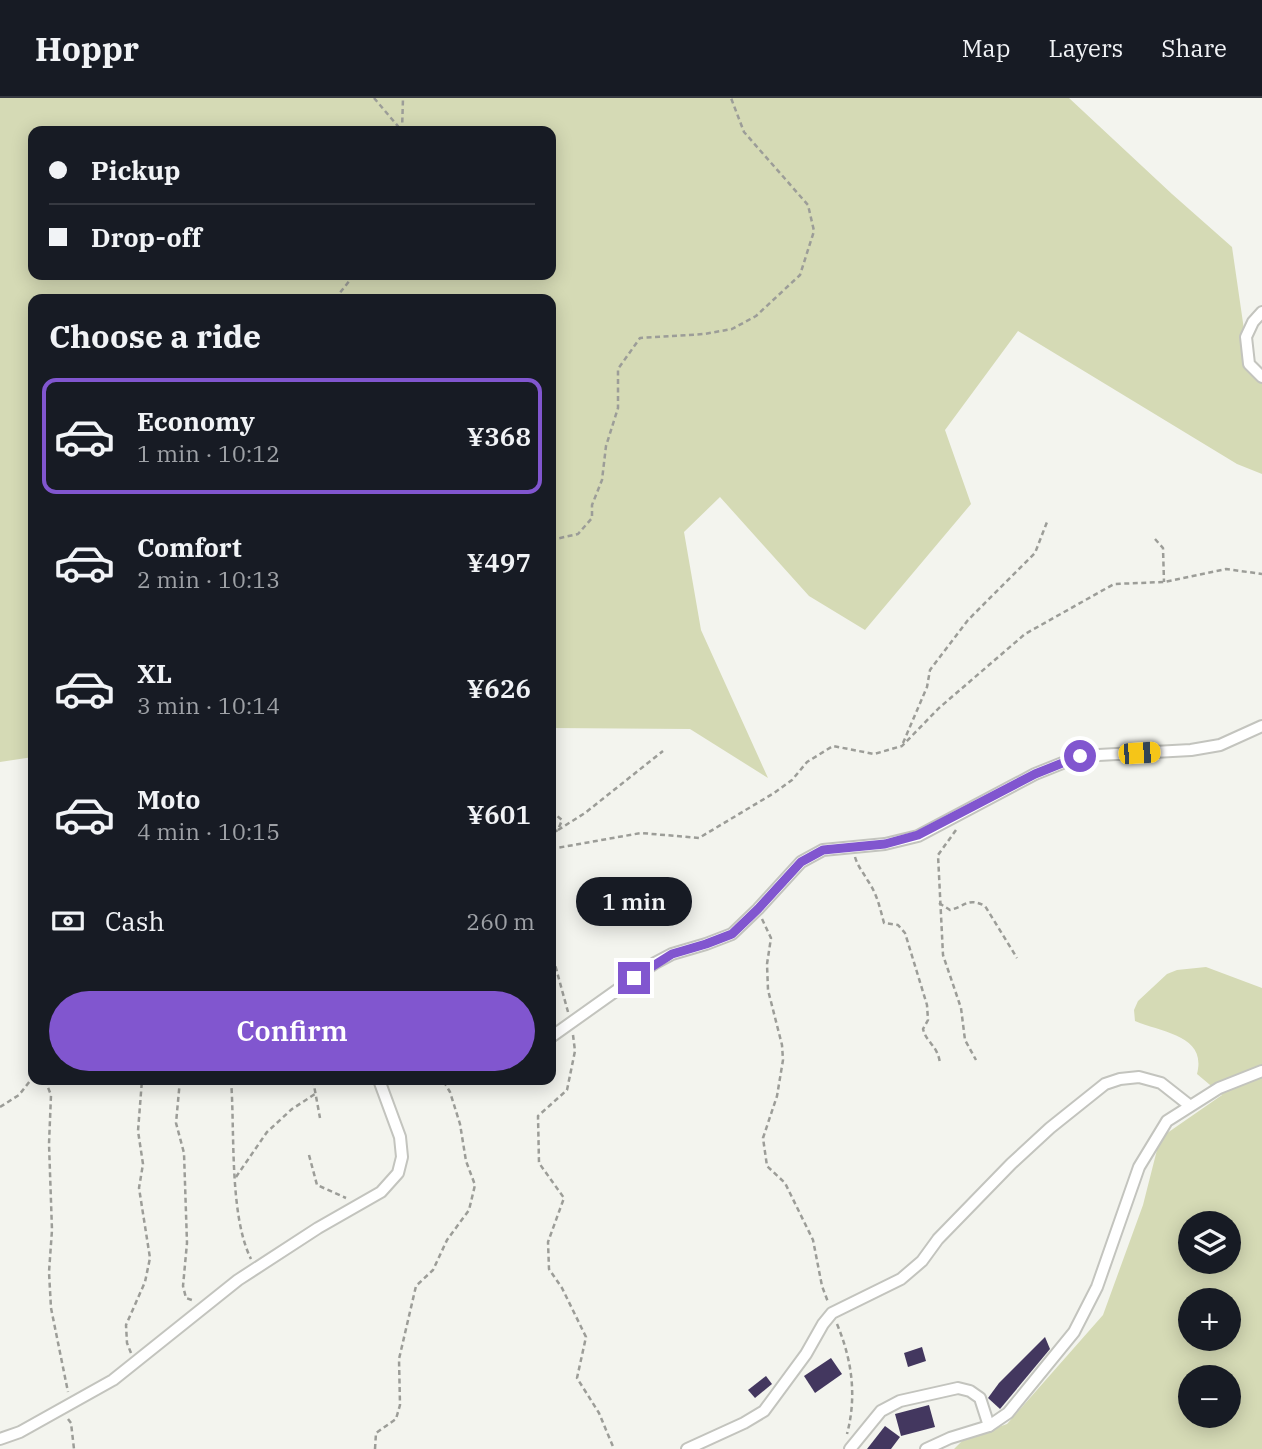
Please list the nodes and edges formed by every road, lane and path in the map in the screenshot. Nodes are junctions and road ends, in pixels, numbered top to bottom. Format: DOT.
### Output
graph roads {
  1 [pos="374,98"];
  2 [pos="403,98"];
  3 [pos="731,98"];
  4 [pos="398,126"];
  5 [pos="402,126"];
  6 [pos="350,280"];
  7 [pos="337,294"];
  8 [pos="1262,312"];
  9 [pos="1262,377"];
  10 [pos="1047,522"];
  11 [pos="556,539"];
  12 [pos="1155,539"];
  13 [pos="1262,574"];
  14 [pos="1164,582"];
  15 [pos="1262,726"];
  16 [pos="902,746"];
  17 [pos="663,751"];
  18 [pos="964,811"];
  19 [pos="556,815"];
  20 [pos="558,830"];
  21 [pos="852,847"];
  22 [pos="556,848"];
  23 [pos="939,903"];
  24 [pos="758,909"];
  25 [pos="1017,958"];
  26 [pos="556,968"];
  27 [pos="572,1024"];
  28 [pos="556,1034"];
  29 [pos="975,1059"];
  30 [pos="940,1063"];
  31 [pos="1262,1070"];
  32 [pos="28,1083"];
  33 [pos="47,1085"];
  34 [pos="142,1085"];
  35 [pos="180,1085"];
  36 [pos="231,1085"];
  37 [pos="314,1085"];
  38 [pos="381,1085"];
  39 [pos="446,1085"];
  40 [pos="315,1094"];
  41 [pos="1189,1105"];
  42 [pos="0,1107"];
  43 [pos="320,1118"];
  44 [pos="309,1155"];
  45 [pos="236,1177"];
  46 [pos="360,1204"];
  47 [pos="256,1268"];
  48 [pos="196,1302"];
  49 [pos="832,1314"];
  50 [pos="135,1362"];
  51 [pos="66,1407"];
  52 [pos="989,1426"];
  53 [pos="847,1436"];
  54 [pos="0,1439"];
  55 [pos="74,1449"];
  56 [pos="374,1449"];
  57 [pos="614,1449"];
  58 [pos="687,1449"];
  59 [pos="850,1449"];
  60 [pos="926,1449"];
  1 -- 4 [label="path"];
  2 -- 5 [label="path"];
  3 -- 11 [label="path"];
  6 -- 7 [label="path"];
  8 -- 9 [label="street"];
  10 -- 16 [label="path"];
  12 -- 14 [label="path"];
  13 -- 14 [label="path"];
  14 -- 16 [label="path"];
  15 -- 18 [label="street"];
  16 -- 22 [label="path"];
  17 -- 20 [label="path"];
  18 -- 21 [label="street"];
  18 -- 23 [label="path"];
  19 -- 20 [label="path"];
  21 -- 24 [label="street"];
  21 -- 30 [label="path"];
  23 -- 25 [label="path"];
  23 -- 29 [label="path"];
  24 -- 27 [label="street"];
  24 -- 49 [label="path"];
  26 -- 27 [label="path"];
  27 -- 28 [label="street"];
  27 -- 57 [label="path"];
  31 -- 41 [label="street"];
  32 -- 42 [label="path"];
  33 -- 51 [label="path"];
  34 -- 50 [label="path"];
  35 -- 48 [label="path"];
  36 -- 45 [label="path"];
  37 -- 40 [label="path"];
  38 -- 46 [label="street"];
  39 -- 56 [label="path"];
  40 -- 43 [label="path"];
  40 -- 45 [label="path"];
  41 -- 49 [label="street"];
  41 -- 52 [label="street"];
  44 -- 46 [label="path"];
  45 -- 47 [label="path"];
  46 -- 47 [label="street"];
  47 -- 50 [label="street"];
  49 -- 53 [label="path"];
  49 -- 58 [label="street"];
  50 -- 51 [label="street"];
  51 -- 54 [label="street"];
  51 -- 55 [label="path"];
  52 -- 59 [label="street"];
  52 -- 60 [label="street"];
}
